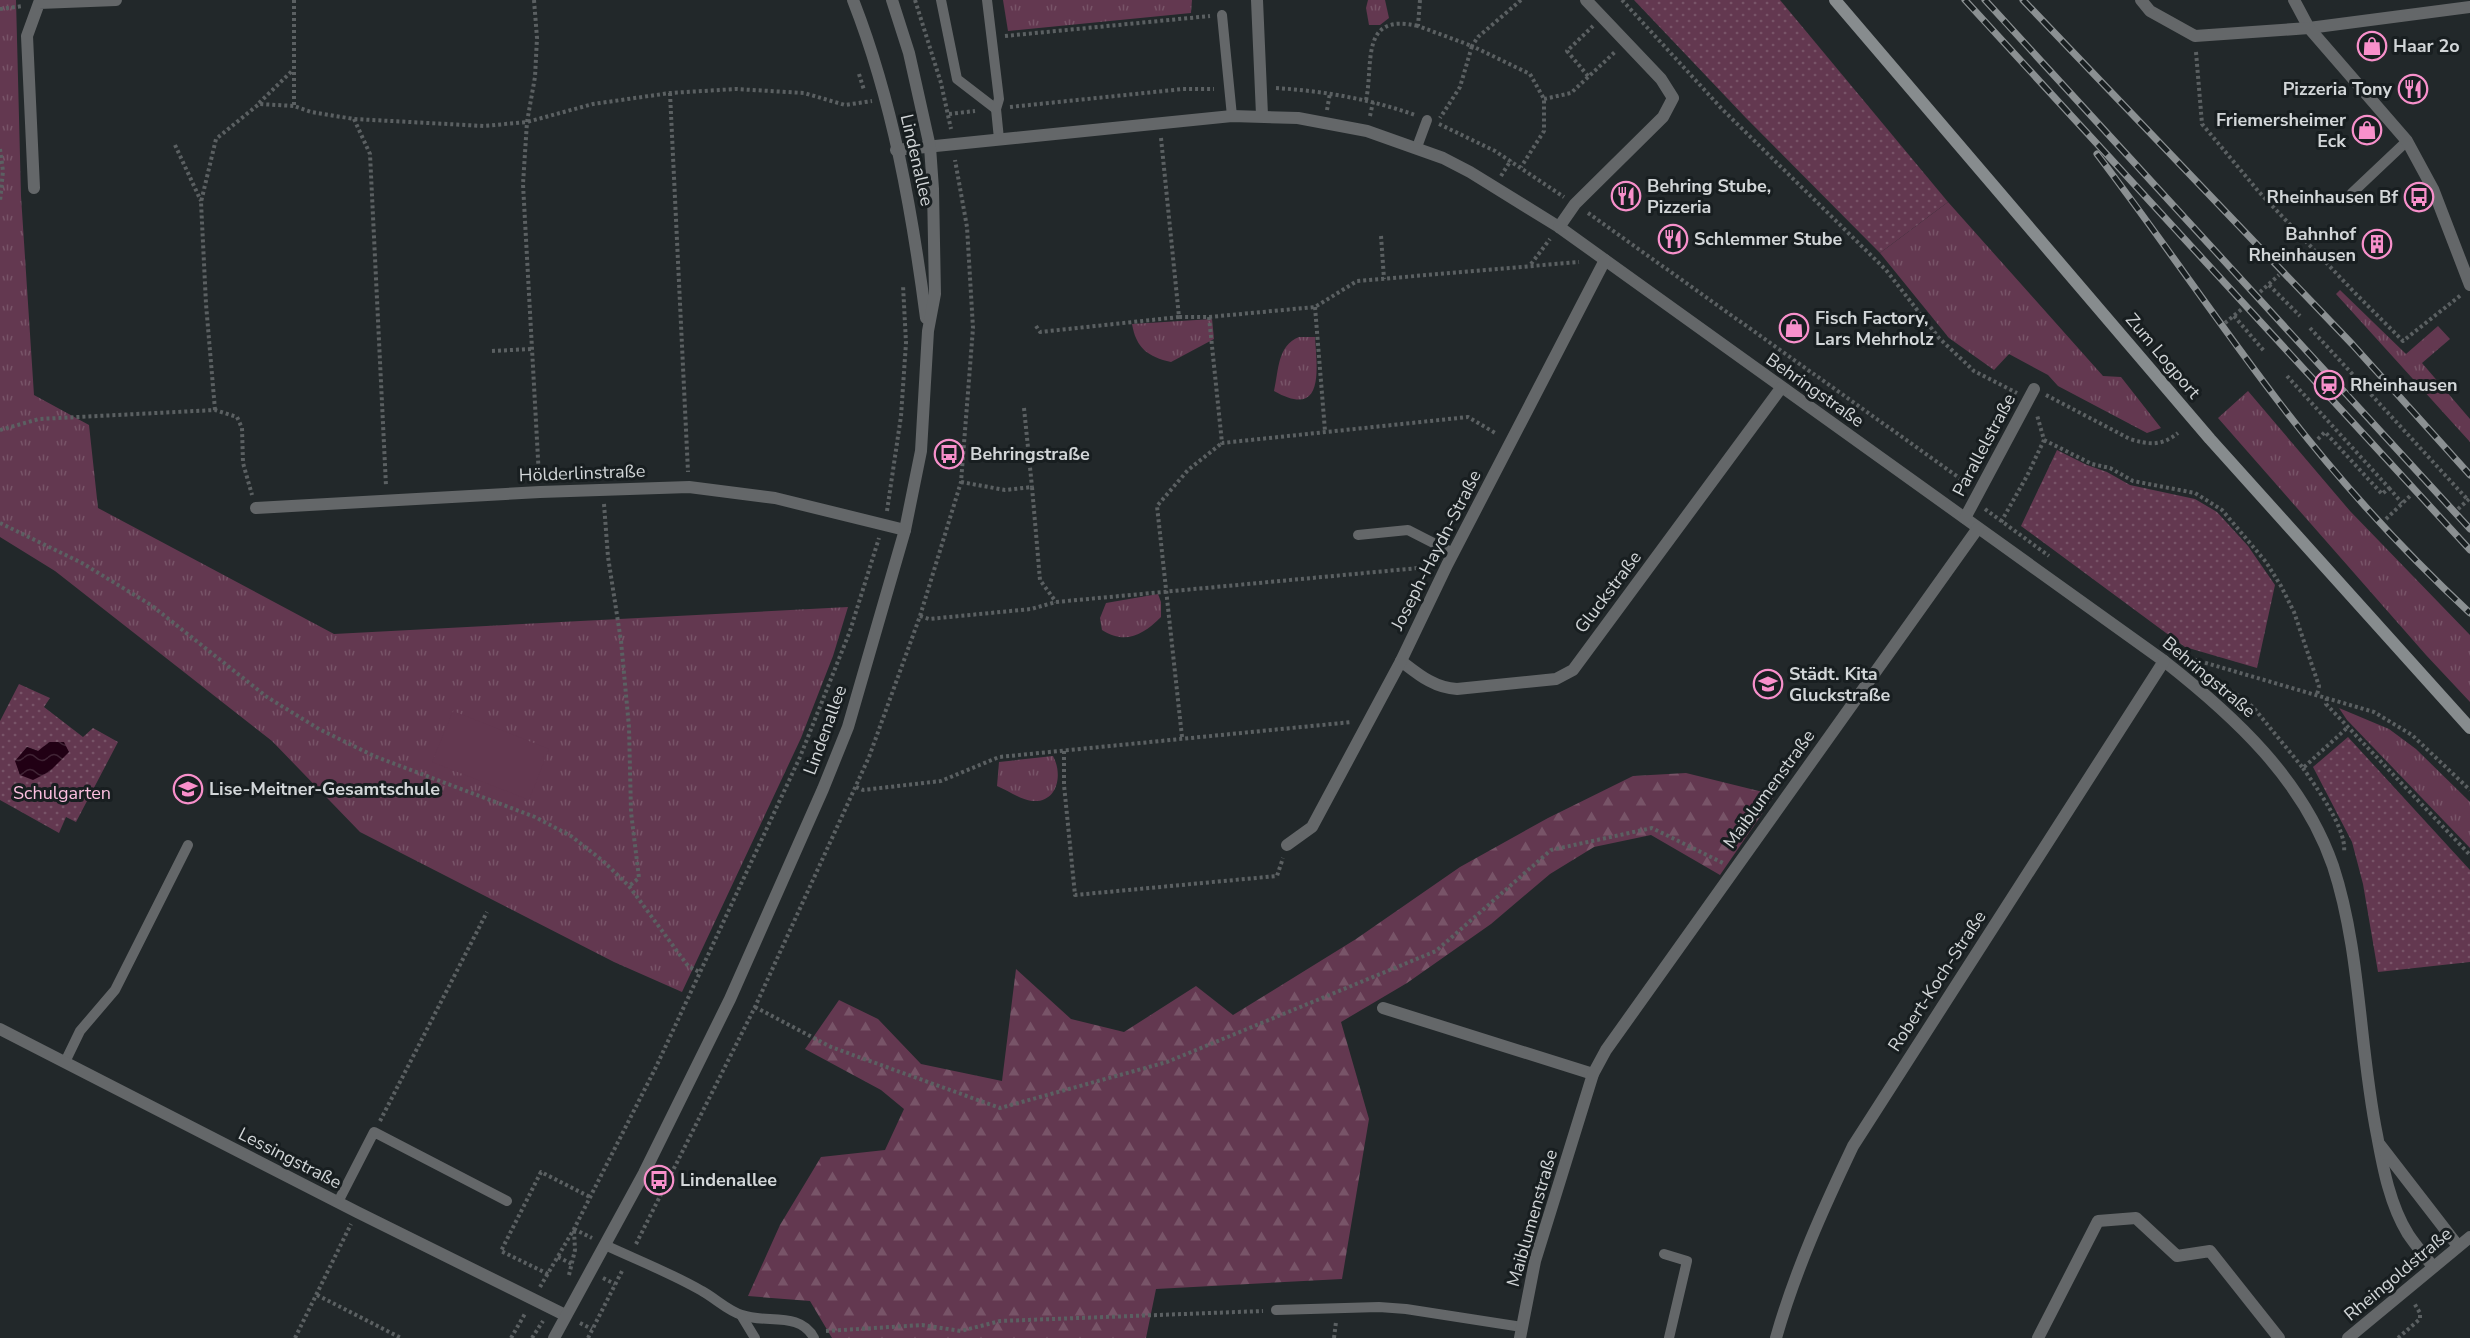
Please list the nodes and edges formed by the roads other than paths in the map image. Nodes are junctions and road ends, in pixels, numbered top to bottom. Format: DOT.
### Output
graph roads {
  1 [pos="116,0"];
  2 [pos="853,0"];
  3 [pos="892,0"];
  4 [pos="941,0"];
  5 [pos="987,0"];
  6 [pos="1257,0"];
  7 [pos="1586,0"];
  8 [pos="1835,0"];
  9 [pos="2141,0"];
  10 [pos="2294,0"];
  11 [pos="2470,7"];
  12 [pos="1222,15"];
  13 [pos="2309,28"];
  14 [pos="996,109"];
  15 [pos="1262,115"];
  16 [pos="1232,116"];
  17 [pos="1427,120"];
  18 [pos="999,140"];
  19 [pos="2407,141"];
  20 [pos="930,147"];
  21 [pos="1417,147"];
  22 [pos="896,150"];
  23 [pos="34,188"];
  24 [pos="2352,194"];
  25 [pos="1559,227"];
  26 [pos="2465,258"];
  27 [pos="1605,260"];
  28 [pos="2470,287"];
  29 [pos="928,332"];
  30 [pos="1781,388"];
  31 [pos="2029,398"];
  32 [pos="256,508"];
  33 [pos="1965,518"];
  34 [pos="1978,528"];
  35 [pos="905,530"];
  36 [pos="1358,535"];
  37 [pos="1453,553"];
  38 [pos="1401,662"];
  39 [pos="2169,665"];
  40 [pos="2470,728"];
  41 [pos="188,844"];
  42 [pos="1287,845"];
  43 [pos="1383,1008"];
  44 [pos="0,1029"];
  45 [pos="65,1062"];
  46 [pos="1593,1074"];
  47 [pos="2378,1143"];
  48 [pos="507,1201"];
  49 [pos="338,1202"];
  50 [pos="2470,1237"];
  51 [pos="605,1245"];
  52 [pos="2458,1246"];
  53 [pos="1664,1254"];
  54 [pos="2433,1267"];
  55 [pos="1276,1310"];
  56 [pos="566,1315"];
  57 [pos="741,1315"];
  58 [pos="1521,1332"];
  59 [pos="812,1335"];
  60 [pos="554,1338"];
  61 [pos="755,1338"];
  62 [pos="1669,1338"];
  63 [pos="1776,1338"];
  64 [pos="2038,1338"];
  65 [pos="2279,1338"];
  66 [pos="2348,1338"];
  1 -- 23 [label="street"];
  2 -- 22 [label="street, Lindenallee"];
  3 -- 20 [label="street, Lindenallee"];
  4 -- 14 [label="lane"];
  5 -- 14 [label="lane"];
  6 -- 15 [label="street"];
  7 -- 25 [label="street"];
  8 -- 40 [label="main road, Zum Logport"];
  9 -- 13 [label="street"];
  10 -- 13 [label="street"];
  11 -- 13 [label="street"];
  12 -- 16 [label="lane"];
  13 -- 19 [label="street"];
  14 -- 18 [label="lane"];
  15 -- 16 [label="street, Behringstraße"];
  15 -- 21 [label="street, Behringstraße"];
  16 -- 18 [label="street, Behringstraße"];
  17 -- 21 [label="lane"];
  18 -- 20 [label="street, Behringstraße"];
  19 -- 24 [label="lane"];
  19 -- 26 [label="street"];
  20 -- 22 [label="street, Behringstraße"];
  20 -- 29 [label="street, Lindenallee"];
  21 -- 25 [label="street, Behringstraße"];
  22 -- 29 [label="street, Lindenallee"];
  25 -- 27 [label="street, Behringstraße"];
  26 -- 28 [label="street"];
  27 -- 30 [label="street, Behringstraße"];
  27 -- 37 [label="street, Joseph-Haydn-Straße"];
  29 -- 35 [label="street, Lindenallee"];
  30 -- 33 [label="street, Behringstraße"];
  30 -- 38 [label="street, Gluckstraße"];
  31 -- 33 [label="street, Parallelstraße"];
  32 -- 35 [label="street, Hölderlinstraße"];
  33 -- 34 [label="street, Behringstraße"];
  34 -- 39 [label="street, Behringstraße"];
  34 -- 46 [label="street, Maiblumenstraße"];
  35 -- 51 [label="street, Lindenallee"];
  36 -- 37 [label="lane"];
  37 -- 38 [label="street, Joseph-Haydn-Straße"];
  38 -- 42 [label="street, Joseph-Haydn-Straße"];
  39 -- 47 [label="street, Behringstraße"];
  39 -- 63 [label="street, Robert-Koch-Straße"];
  41 -- 45 [label="lane"];
  43 -- 46 [label="street"];
  44 -- 45 [label="street, Lessingstraße"];
  45 -- 49 [label="street, Lessingstraße"];
  46 -- 58 [label="street, Maiblumenstraße"];
  47 -- 52 [label="street, Behringstraße"];
  47 -- 54 [label="street, Behringstraße"];
  48 -- 49 [label="lane"];
  49 -- 56 [label="street, Lessingstraße"];
  50 -- 52 [label="street, Rheingoldstraße"];
  51 -- 56 [label="street, Lindenallee"];
  51 -- 57 [label="lane"];
  52 -- 54 [label="street, Rheingoldstraße"];
  53 -- 62 [label="lane"];
  54 -- 66 [label="street, Rheingoldstraße"];
  55 -- 58 [label="lane"];
  56 -- 60 [label="street, Lindenallee"];
  57 -- 59 [label="lane"];
  57 -- 61 [label="lane"];
  64 -- 65 [label="street"];
}
